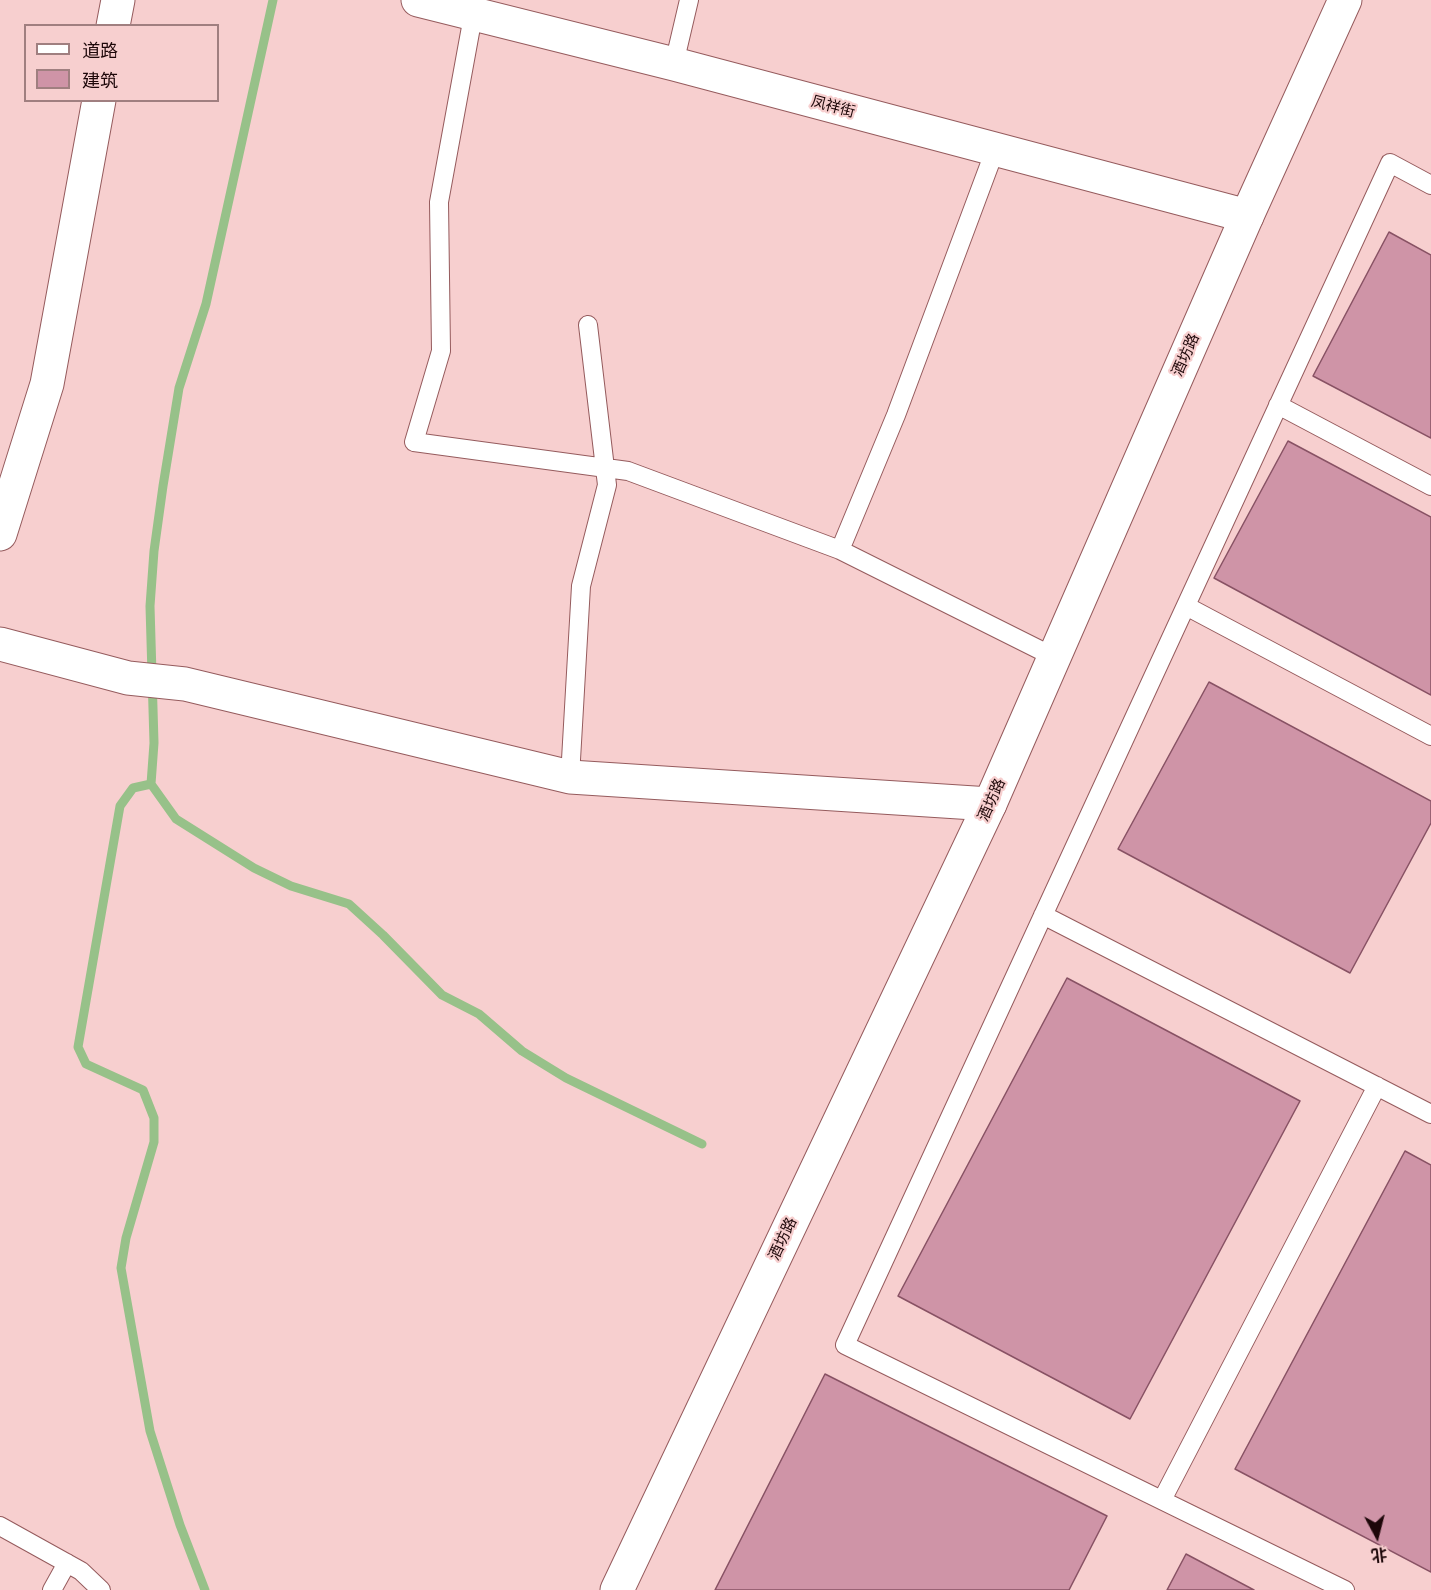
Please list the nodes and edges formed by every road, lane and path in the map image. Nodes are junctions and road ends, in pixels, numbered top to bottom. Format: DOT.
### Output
graph roads {
  1 [pos="118,0"];
  2 [pos="418,0"];
  3 [pos="689,0"];
  4 [pos="1346,0"];
  5 [pos="473,15"];
  6 [pos="113,24"];
  7 [pos="674,64"];
  8 [pos="99,102"];
  9 [pos="995,150"];
  10 [pos="1431,185"];
  11 [pos="1247,216"];
  12 [pos="588,325"];
  13 [pos="1278,405"];
  14 [pos="605,470"];
  15 [pos="1431,486"];
  16 [pos="0,534"];
  17 [pos="840,550"];
  18 [pos="1186,606"];
  19 [pos="0,644"];
  20 [pos="1054,657"];
  21 [pos="1431,736"];
  22 [pos="570,777"];
  23 [pos="990,804"];
  24 [pos="1043,915"];
  25 [pos="1377,1086"];
  26 [pos="1431,1114"];
  27 [pos="1162,1500"];
  28 [pos="0,1526"];
  29 [pos="67,1563"];
  30 [pos="52,1590"];
  31 [pos="101,1590"];
  32 [pos="617,1590"];
  33 [pos="1345,1590"];
  1 -- 6 [label="street"];
  2 -- 5 [label="street, 凤祥街"];
  3 -- 7 [label="lane"];
  4 -- 11 [label="street, 酒坊路"];
  5 -- 7 [label="street, 凤祥街"];
  5 -- 14 [label="lane"];
  7 -- 9 [label="street, 凤祥街"];
  8 -- 16 [label="street"];
  9 -- 11 [label="street, 凤祥街"];
  9 -- 17 [label="lane"];
  10 -- 13 [label="lane"];
  11 -- 20 [label="street, 酒坊路"];
  12 -- 14 [label="lane"];
  13 -- 15 [label="lane"];
  13 -- 18 [label="lane"];
  14 -- 17 [label="lane"];
  14 -- 22 [label="lane"];
  17 -- 20 [label="lane"];
  18 -- 21 [label="lane"];
  18 -- 24 [label="lane"];
  19 -- 22 [label="street"];
  20 -- 23 [label="street, 酒坊路"];
  22 -- 23 [label="street"];
  23 -- 32 [label="street, 酒坊路"];
  24 -- 25 [label="lane"];
  24 -- 27 [label="lane"];
  25 -- 26 [label="lane"];
  25 -- 27 [label="lane"];
  27 -- 33 [label="lane"];
  28 -- 29 [label="lane"];
  29 -- 30 [label="lane"];
  29 -- 31 [label="lane"];
}
